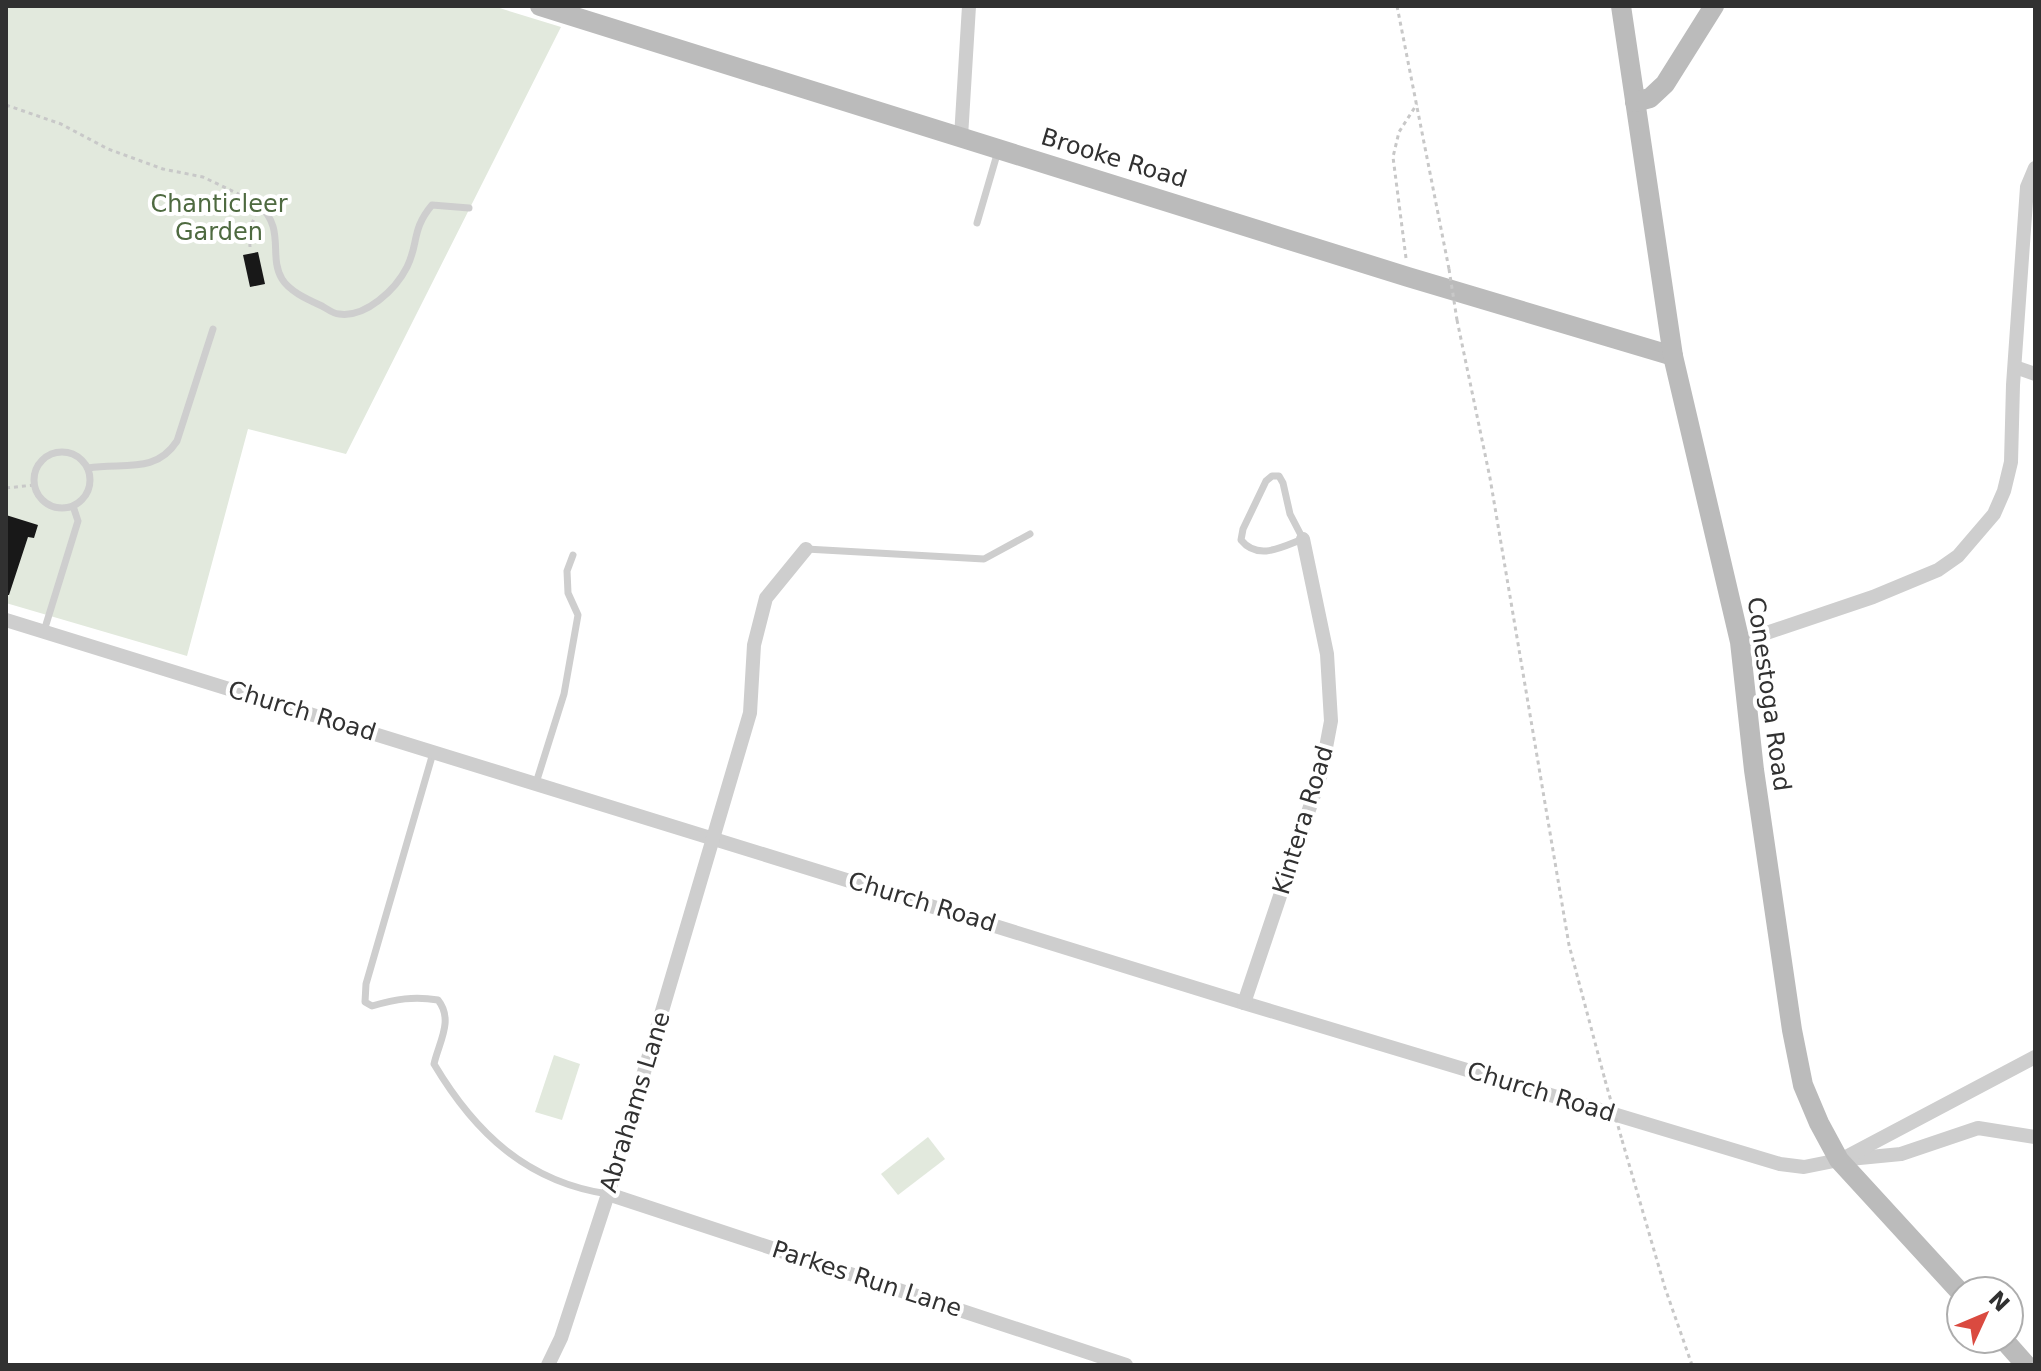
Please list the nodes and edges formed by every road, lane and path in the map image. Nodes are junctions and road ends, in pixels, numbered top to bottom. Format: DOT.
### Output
graph roads {
  1 [pos="540,6"];
  2 [pos="969,6"];
  3 [pos="1397,6"];
  4 [pos="1621,6"];
  5 [pos="1714,6"];
  6 [pos="1635,102"];
  7 [pos="1418,103"];
  8 [pos="6,105"];
  9 [pos="961,137"];
  10 [pos="999,149"];
  11 [pos="2035,168"];
  12 [pos="259,205"];
  13 [pos="469,208"];
  14 [pos="977,223"];
  15 [pos="250,247"];
  16 [pos="1408,277"];
  17 [pos="213,329"];
  18 [pos="1673,356"];
  19 [pos="2015,367"];
  20 [pos="2035,374"];
  21 [pos="88,468"];
  22 [pos="34,485"];
  23 [pos="6,488"];
  24 [pos="73,506"];
  25 [pos="1030,534"];
  26 [pos="1303,539"];
  27 [pos="806,549"];
  28 [pos="573,555"];
  29 [pos="6,620"];
  30 [pos="44,631"];
  31 [pos="1740,642"];
  32 [pos="433,752"];
  33 [pos="536,783"];
  34 [pos="714,837"];
  35 [pos="1244,1003"];
  36 [pos="2035,1057"];
  37 [pos="2035,1137"];
  38 [pos="1839,1160"];
  39 [pos="608,1194"];
  40 [pos="1945,1276"];
  41 [pos="548,1365"];
  42 [pos="1126,1365"];
  43 [pos="1692,1365"];
  1 -- 9 [label="main road, Brooke Road"];
  2 -- 9 [label="street"];
  3 -- 7 [label="path"];
  4 -- 6 [label="main road, Conestoga Road"];
  5 -- 6 [label="main road"];
  6 -- 18 [label="main road, Conestoga Road"];
  7 -- 16 [label="path"];
  7 -- 43 [label="path, bridge"];
  8 -- 12 [label="path"];
  9 -- 10 [label="main road, Brooke Road"];
  10 -- 14 [label="lane"];
  10 -- 16 [label="main road, Brooke Road"];
  11 -- 19 [label="street"];
  12 -- 13 [label="lane"];
  12 -- 15 [label="path"];
  16 -- 18 [label="main road, Brooke Road"];
  17 -- 21 [label="lane"];
  18 -- 31 [label="main road, Conestoga Road"];
  19 -- 20 [label="street"];
  19 -- 31 [label="street"];
  21 -- 22 [label="lane"];
  21 -- 24 [label="lane"];
  22 -- 23 [label="path"];
  22 -- 24 [label="lane"];
  24 -- 30 [label="lane"];
  25 -- 27 [label="lane"];
  26 -- 26 [label="lane"];
  26 -- 35 [label="street, Kintera Road"];
  27 -- 34 [label="street, Abrahams Lane"];
  28 -- 33 [label="lane"];
  29 -- 30 [label="street, Church Road"];
  30 -- 32 [label="street, Church Road"];
  31 -- 38 [label="main road, Conestoga Road"];
  32 -- 33 [label="street, Church Road"];
  32 -- 39 [label="lane"];
  33 -- 34 [label="street, Church Road"];
  34 -- 35 [label="street, Church Road"];
  34 -- 39 [label="street, Abrahams Lane"];
  35 -- 38 [label="street, Church Road"];
  36 -- 38 [label="street"];
  37 -- 38 [label="street"];
  38 -- 40 [label="main road, Conestoga Road"];
  39 -- 41 [label="street, Abrahams Lane"];
  39 -- 42 [label="street, Parkes Run Lane"];
}
